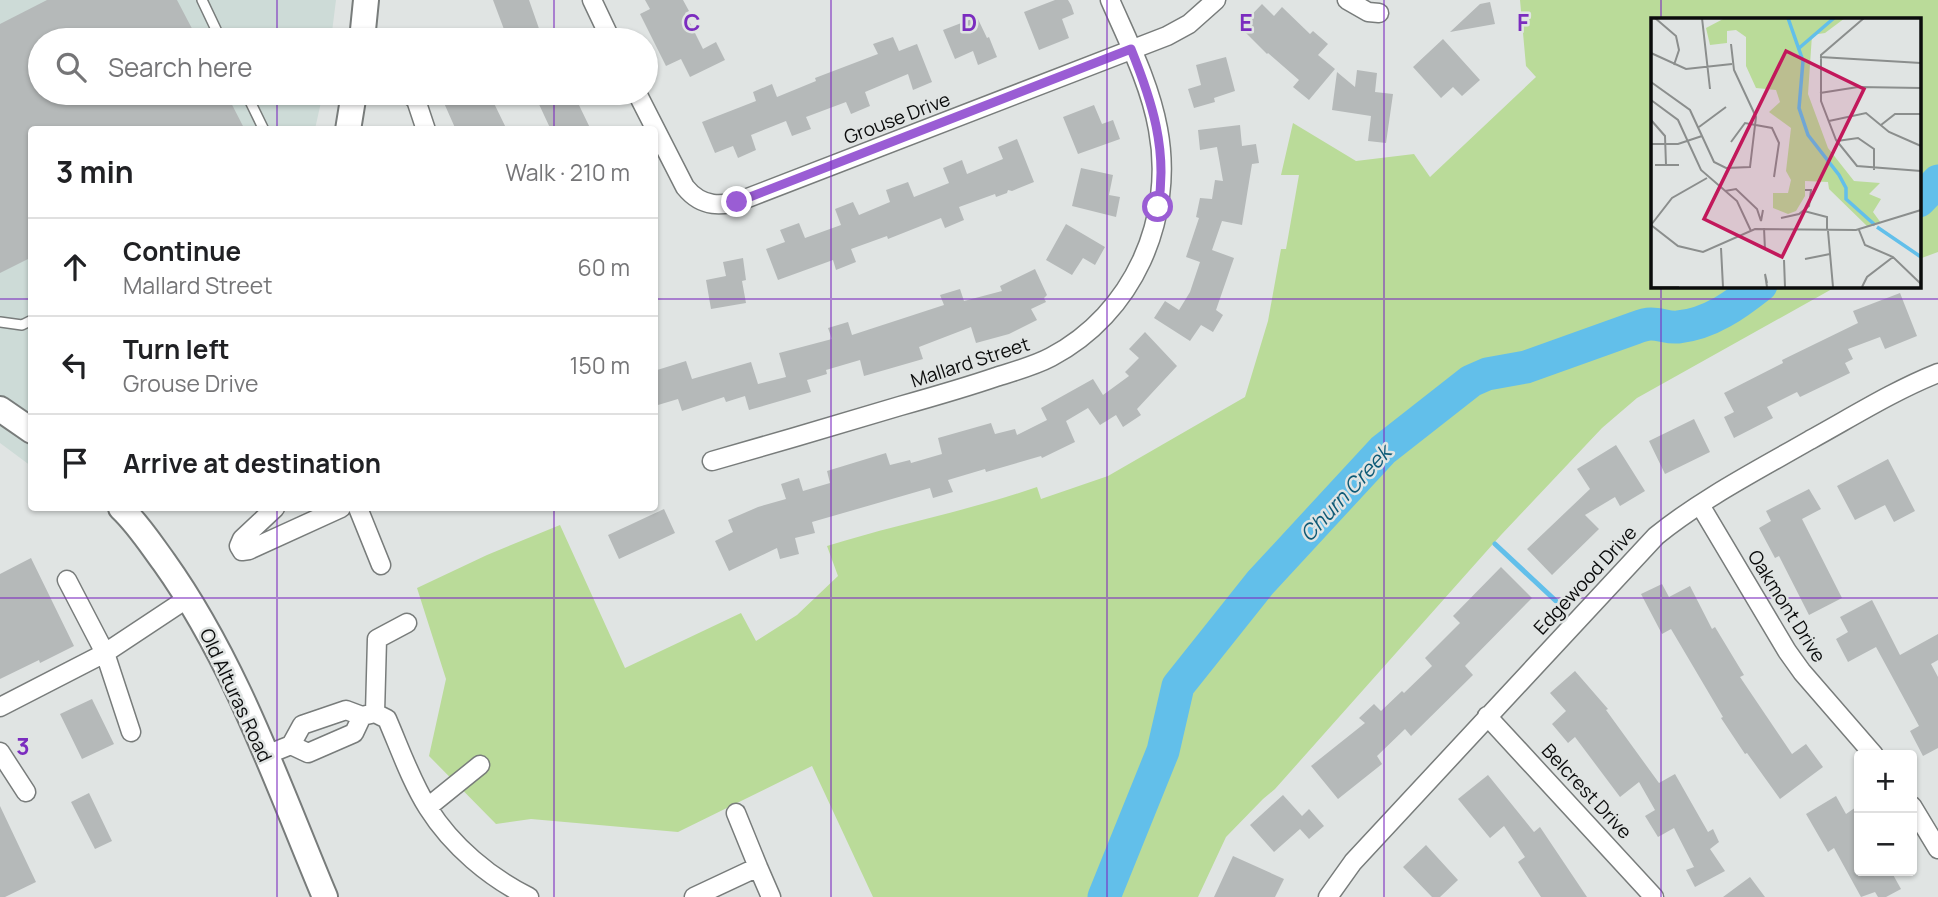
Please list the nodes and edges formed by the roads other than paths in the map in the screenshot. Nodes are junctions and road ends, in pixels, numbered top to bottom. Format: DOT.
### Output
graph roads {
  1 [pos="202,0"];
  2 [pos="366,0"];
  3 [pos="592,0"];
  4 [pos="1110,0"];
  5 [pos="1216,0"];
  6 [pos="1347,0"];
  7 [pos="1379,13"];
  8 [pos="215,28"];
  9 [pos="363,28"];
  10 [pos="605,28"];
  11 [pos="1131,49"];
  12 [pos="252,105"];
  13 [pos="352,105"];
  14 [pos="418,105"];
  15 [pos="642,105"];
  16 [pos="262,126"];
  17 [pos="349,126"];
  18 [pos="425,126"];
  19 [pos="653,126"];
  20 [pos="658,135"];
  21 [pos="0,322"];
  22 [pos="28,322"];
  23 [pos="1938,373"];
  24 [pos="0,409"];
  25 [pos="28,428"];
  26 [pos="712,461"];
  27 [pos="1700,505"];
  28 [pos="124,511"];
  29 [pos="272,511"];
  30 [pos="334,511"];
  31 [pos="359,511"];
  32 [pos="382,565"];
  33 [pos="67,580"];
  34 [pos="188,598"];
  35 [pos="407,623"];
  36 [pos="105,653"];
  37 [pos="0,707"];
  38 [pos="368,714"];
  39 [pos="1487,716"];
  40 [pos="131,732"];
  41 [pos="291,745"];
  42 [pos="1870,750"];
  43 [pos="0,752"];
  44 [pos="265,755"];
  45 [pos="480,765"];
  46 [pos="26,792"];
  47 [pos="428,807"];
  48 [pos="736,813"];
  49 [pos="1916,813"];
  50 [pos="1938,849"];
  51 [pos="758,867"];
  52 [pos="1333,895"];
  53 [pos="325,897"];
  54 [pos="530,897"];
  55 [pos="694,897"];
  56 [pos="771,897"];
  57 [pos="1654,897"];
  1 -- 8 [label="lane"];
  2 -- 9 [label="main road"];
  3 -- 10 [label="street"];
  4 -- 11 [label="street, Mallard Street"];
  5 -- 11 [label="street, Grouse Drive"];
  6 -- 7 [label="street"];
  11 -- 20 [label="street, Grouse Drive"];
  11 -- 26 [label="street, Mallard Street"];
  12 -- 16 [label="lane"];
  13 -- 17 [label="main road"];
  14 -- 18 [label="street"];
  15 -- 19 [label="street, Grouse Drive"];
  21 -- 22 [label="lane"];
  23 -- 27 [label="street, Edgewood Drive"];
  24 -- 25 [label="main road"];
  27 -- 39 [label="street, Edgewood Drive"];
  27 -- 42 [label="street, Oakmont Drive"];
  28 -- 34 [label="main road, Old Alturas Road"];
  29 -- 30 [label="street"];
  31 -- 32 [label="street"];
  33 -- 36 [label="street"];
  34 -- 36 [label="street"];
  34 -- 44 [label="main road, Old Alturas Road"];
  35 -- 38 [label="street"];
  36 -- 37 [label="street"];
  36 -- 40 [label="street"];
  38 -- 41 [label="street"];
  38 -- 41 [label="street"];
  38 -- 47 [label="street"];
  39 -- 52 [label="street, Edgewood Drive"];
  39 -- 57 [label="street, Belcrest Drive"];
  41 -- 44 [label="street"];
  43 -- 46 [label="street"];
  44 -- 53 [label="main road, Old Alturas Road"];
  45 -- 47 [label="street"];
  47 -- 54 [label="street"];
  48 -- 51 [label="street"];
  49 -- 50 [label="street"];
  51 -- 55 [label="street"];
  51 -- 56 [label="street"];
}
